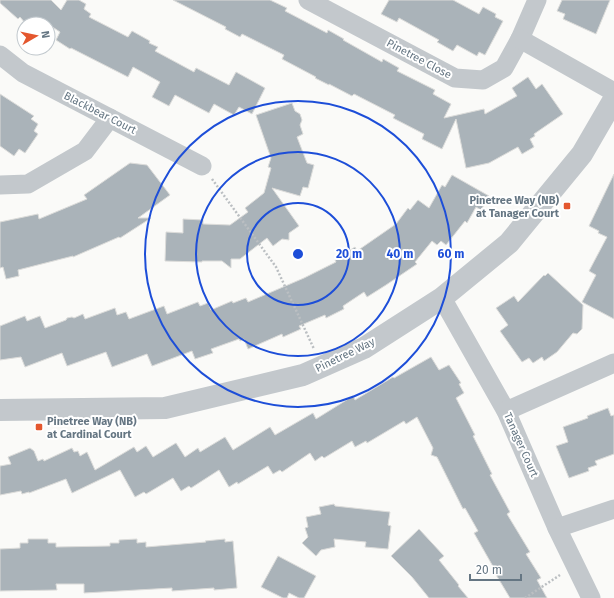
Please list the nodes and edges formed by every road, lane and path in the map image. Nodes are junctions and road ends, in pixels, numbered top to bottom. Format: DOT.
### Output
graph roads {
  1 [pos="308,0"];
  2 [pos="537,0"];
  3 [pos="520,39"];
  4 [pos="0,55"];
  5 [pos="614,92"];
  6 [pos="614,99"];
  7 [pos="110,118"];
  8 [pos="202,166"];
  9 [pos="0,185"];
  10 [pos="442,298"];
  11 [pos="614,363"];
  12 [pos="322,366"];
  13 [pos="0,410"];
  14 [pos="506,411"];
  15 [pos="614,509"];
  16 [pos="557,528"];
  17 [pos="577,569"];
  18 [pos="525,598"];
  19 [pos="591,598"];
  1 -- 3 [label="street, Pinetree Close"];
  2 -- 3 [label="street, Pinetree Close"];
  3 -- 5 [label="street"];
  4 -- 7 [label="street, Blackbear Court"];
  6 -- 10 [label="street, Pinetree Way"];
  7 -- 8 [label="street, Blackbear Court"];
  7 -- 9 [label="street"];
  8 -- 12 [label="path"];
  10 -- 12 [label="street, Pinetree Way"];
  10 -- 14 [label="street, Tanager Court"];
  11 -- 14 [label="street"];
  12 -- 13 [label="street, Pinetree Way"];
  14 -- 16 [label="street, Tanager Court"];
  15 -- 16 [label="street"];
  16 -- 17 [label="street, Tanager Court"];
  17 -- 18 [label="path"];
  17 -- 19 [label="street, Tanager Court"];
}
